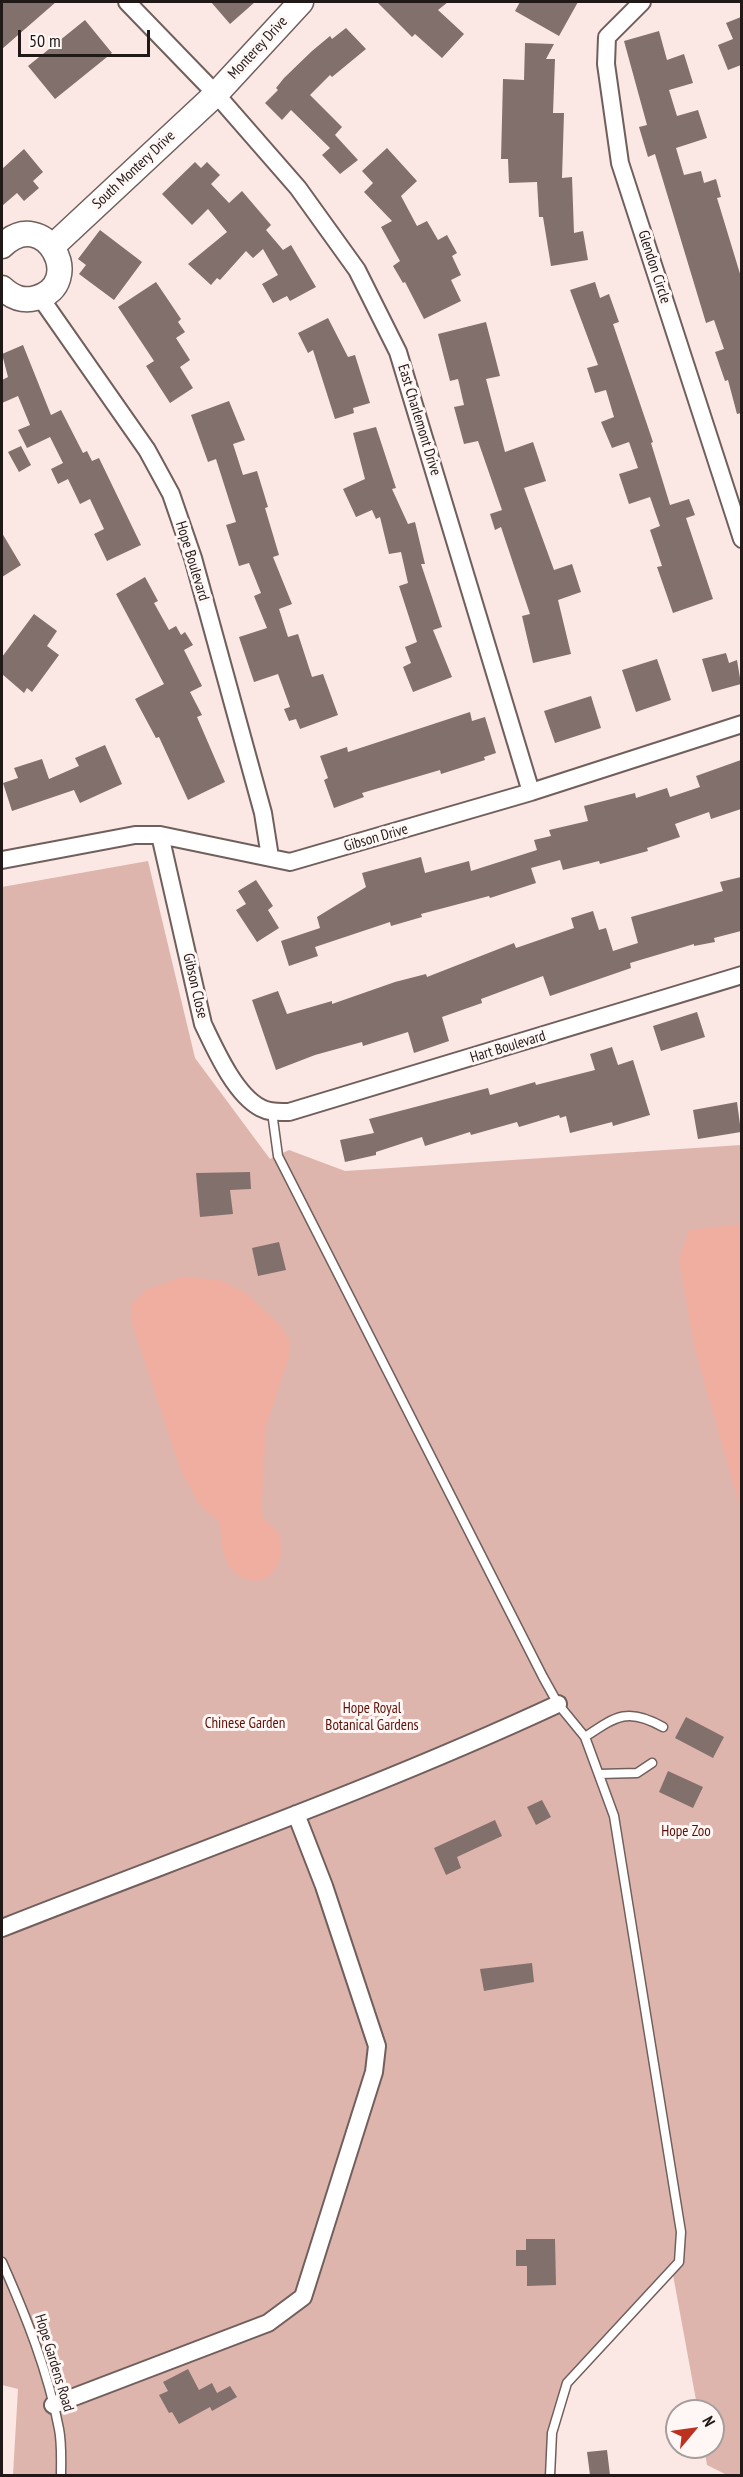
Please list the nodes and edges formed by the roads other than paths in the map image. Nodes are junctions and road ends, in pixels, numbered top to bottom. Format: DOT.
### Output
graph roads {
  1 [pos="127,2"];
  2 [pos="301,2"];
  3 [pos="642,2"];
  4 [pos="216,94"];
  5 [pos="2,246"];
  6 [pos="53,246"];
  7 [pos="2,288"];
  8 [pos="40,297"];
  9 [pos="741,539"];
  10 [pos="741,724"];
  11 [pos="531,792"];
  12 [pos="160,835"];
  13 [pos="270,858"];
  14 [pos="2,860"];
  15 [pos="741,977"];
  16 [pos="273,1112"];
  17 [pos="558,1704"];
  18 [pos="663,1728"];
  19 [pos="585,1737"];
  20 [pos="651,1763"];
  21 [pos="599,1774"];
  22 [pos="296,1814"];
  23 [pos="2,1928"];
  24 [pos="2,2262"];
  25 [pos="4,2276"];
  26 [pos="53,2405"];
  27 [pos="61,2475"];
  28 [pos="550,2475"];
  1 -- 4 [label="street, East Charlemont Drive"];
  2 -- 4 [label="street, Monterey Drive"];
  3 -- 9 [label="street, Glendon Circle"];
  4 -- 6 [label="street, South Montery Drive"];
  4 -- 11 [label="street, East Charlemont Drive"];
  5 -- 6 [label="street"];
  6 -- 8 [label="street"];
  7 -- 8 [label="street"];
  8 -- 13 [label="street, Hope Boulevard"];
  10 -- 11 [label="street, Gibson Drive"];
  11 -- 13 [label="street, Gibson Drive"];
  12 -- 13 [label="street, Gibson Drive"];
  12 -- 14 [label="street, Gibson Drive"];
  12 -- 16 [label="street, Gibson Close"];
  15 -- 16 [label="street, Hart Boulevard"];
  16 -- 17 [label="lane"];
  17 -- 19 [label="lane"];
  17 -- 22 [label="street"];
  18 -- 19 [label="lane"];
  19 -- 21 [label="lane"];
  20 -- 21 [label="lane"];
  21 -- 28 [label="lane"];
  22 -- 23 [label="street"];
  22 -- 26 [label="street"];
  24 -- 25 [label="lane, Hope Gardens Road"];
  25 -- 26 [label="lane, Hope Gardens Road"];
  26 -- 27 [label="lane, Hope Gardens Road"];
}
